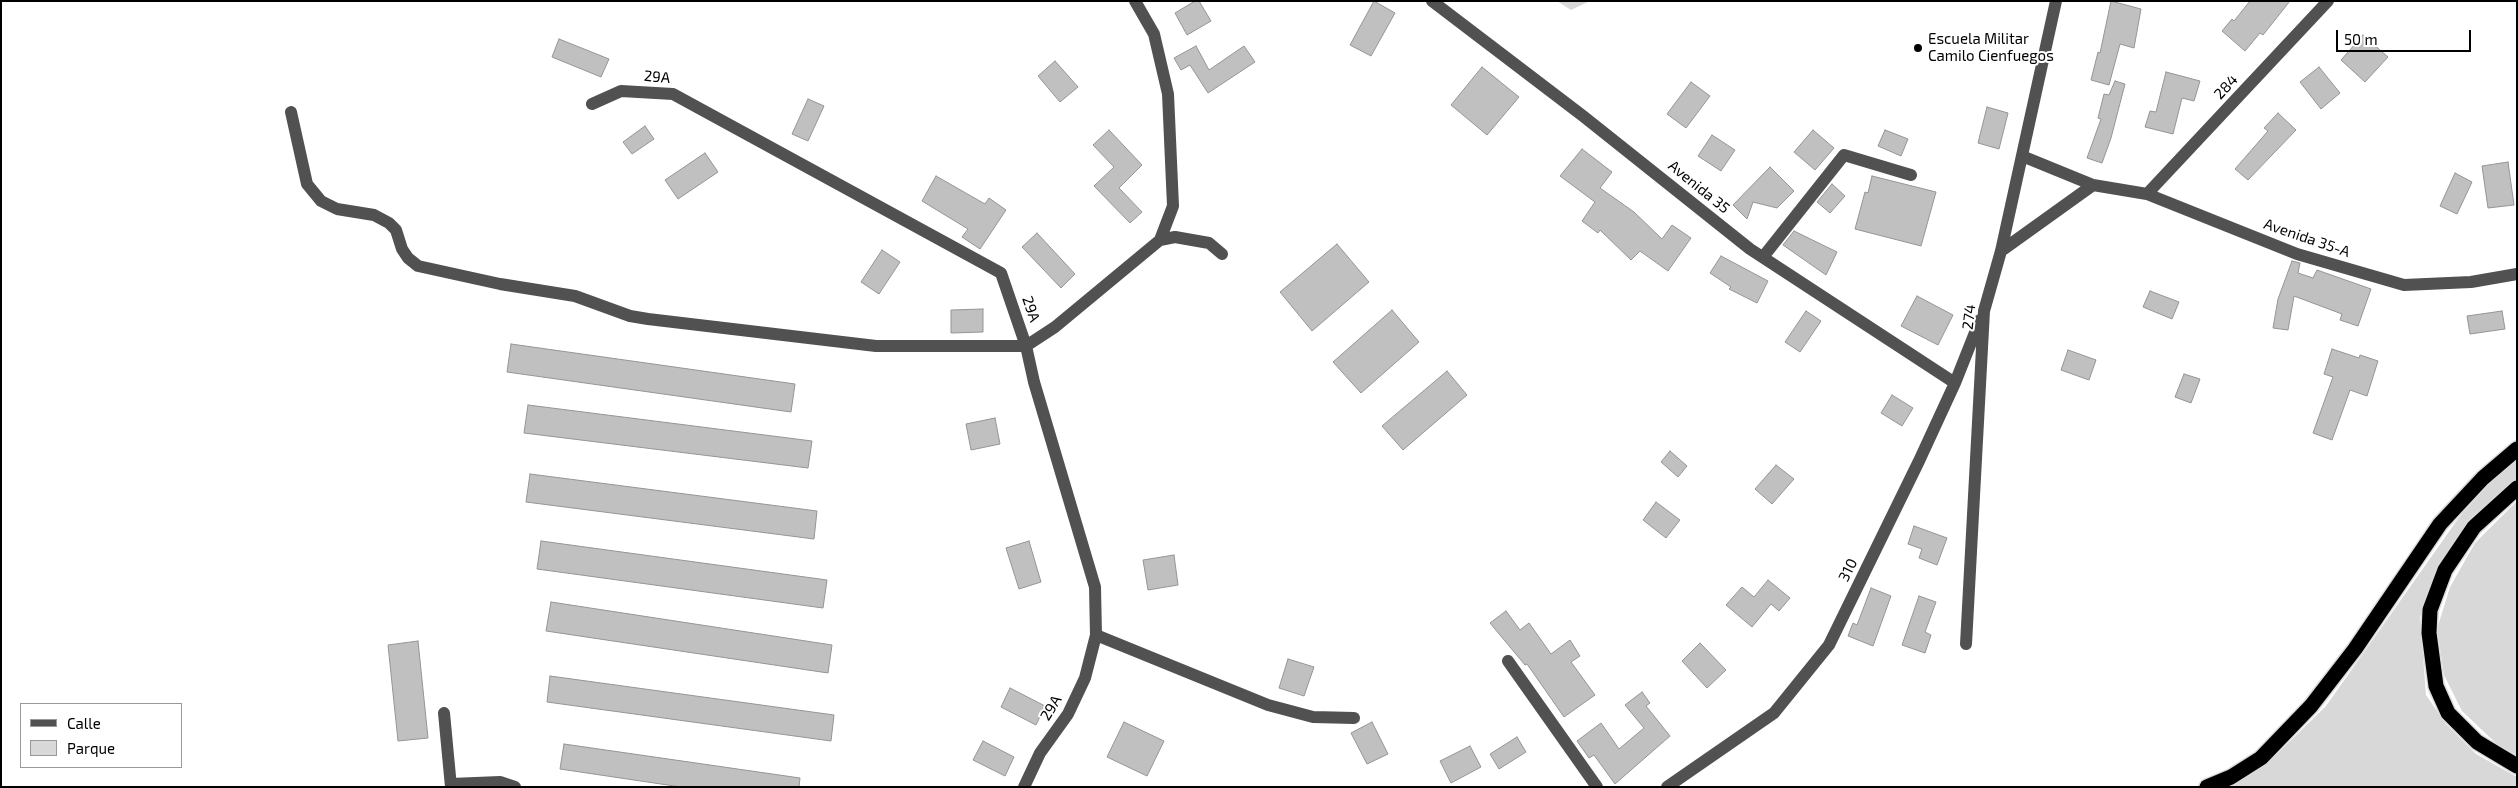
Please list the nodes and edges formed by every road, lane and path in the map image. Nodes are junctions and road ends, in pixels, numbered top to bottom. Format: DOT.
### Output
graph roads {
  1 [pos="1136,1"];
  2 [pos="1432,1"];
  3 [pos="2056,1"];
  4 [pos="2328,1"];
  5 [pos="592,104"];
  6 [pos="291,112"];
  7 [pos="2022,156"];
  8 [pos="1912,175"];
  9 [pos="2093,185"];
  10 [pos="2148,194"];
  11 [pos="1160,240"];
  12 [pos="2001,251"];
  13 [pos="1222,254"];
  14 [pos="1763,257"];
  15 [pos="2517,274"];
  16 [pos="1984,311"];
  17 [pos="1026,346"];
  18 [pos="1955,383"];
  19 [pos="2517,449"];
  20 [pos="2517,488"];
  21 [pos="1096,634"];
  22 [pos="1966,644"];
  23 [pos="1508,661"];
  24 [pos="444,713"];
  25 [pos="1354,718"];
  26 [pos="2517,766"];
  27 [pos="451,786"];
  28 [pos="515,787"];
  29 [pos="1024,787"];
  30 [pos="1597,787"];
  31 [pos="1667,787"];
  32 [pos="2206,787"];
  1 -- 11 [label="street"];
  2 -- 14 [label="street, Avenida 35"];
  3 -- 7 [label="street, 274"];
  4 -- 10 [label="street, 284"];
  5 -- 17 [label="street, 29A"];
  6 -- 17 [label="street"];
  7 -- 9 [label="street, Avenida 35-A"];
  7 -- 12 [label="street, 274"];
  8 -- 14 [label="street"];
  9 -- 10 [label="street, Avenida 35-A"];
  9 -- 12 [label="street"];
  10 -- 15 [label="street, Avenida 35-A"];
  11 -- 13 [label="street"];
  11 -- 17 [label="street"];
  12 -- 16 [label="street, 274"];
  14 -- 18 [label="street, Avenida 35"];
  16 -- 18 [label="street, 310"];
  16 -- 22 [label="street, 274"];
  17 -- 21 [label="street, 29A"];
  18 -- 31 [label="street, 310"];
  19 -- 32 [label="highway"];
  20 -- 26 [label="highway"];
  21 -- 25 [label="street"];
  21 -- 29 [label="street, 29A"];
  23 -- 30 [label="street"];
  24 -- 27 [label="street"];
  27 -- 28 [label="street"];
}
